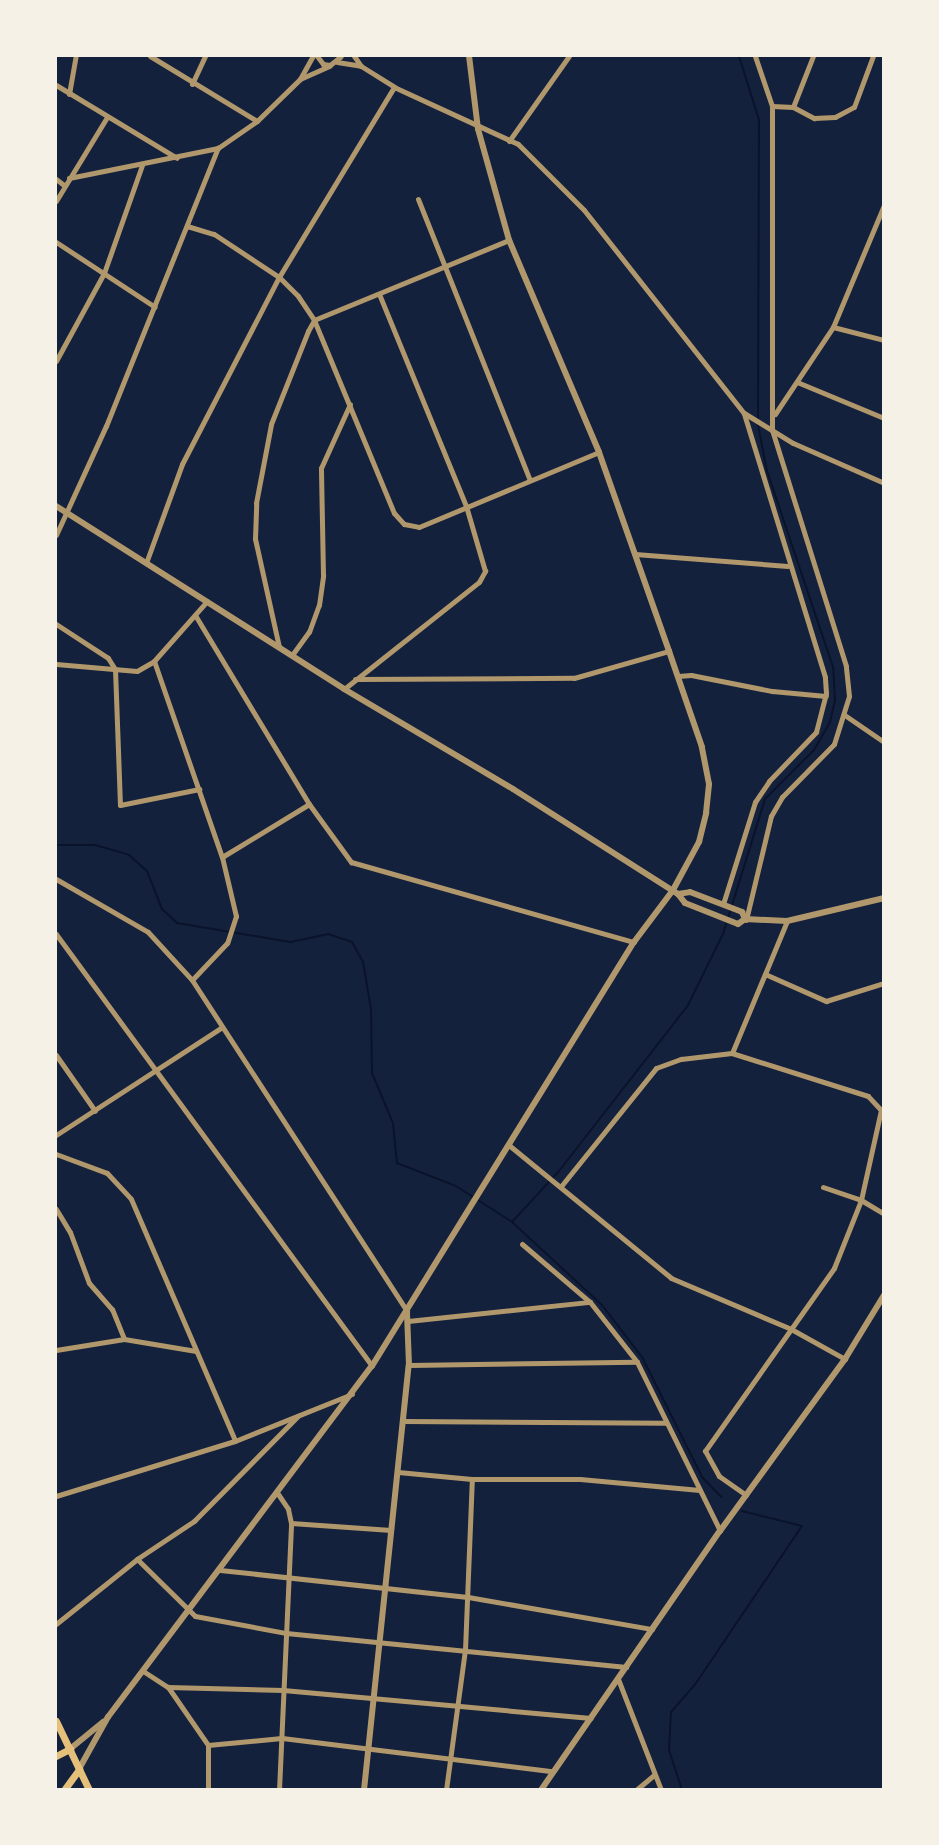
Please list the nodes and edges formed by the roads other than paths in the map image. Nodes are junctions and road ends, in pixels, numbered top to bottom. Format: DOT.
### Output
graph roads {
  1 [pos="76,56"];
  2 [pos="150,56"];
  3 [pos="205,56"];
  4 [pos="315,56"];
  5 [pos="341,56"];
  6 [pos="354,56"];
  7 [pos="469,56"];
  8 [pos="569,56"];
  9 [pos="755,56"];
  10 [pos="813,56"];
  11 [pos="873,56"];
  12 [pos="337,62"];
  13 [pos="330,65"];
  14 [pos="361,66"];
  15 [pos="300,79"];
  16 [pos="192,84"];
  17 [pos="56,85"];
  18 [pos="394,87"];
  19 [pos="69,94"];
  20 [pos="772,106"];
  21 [pos="794,107"];
  22 [pos="106,117"];
  23 [pos="257,121"];
  24 [pos="478,129"];
  25 [pos="509,141"];
  26 [pos="218,148"];
  27 [pos="178,158"];
  28 [pos="142,165"];
  29 [pos="69,178"];
  30 [pos="56,179"];
  31 [pos="65,186"];
  32 [pos="56,188"];
  33 [pos="418,199"];
  34 [pos="56,201"];
  35 [pos="884,205"];
  36 [pos="187,226"];
  37 [pos="509,240"];
  38 [pos="56,242"];
  39 [pos="446,268"];
  40 [pos="105,273"];
  41 [pos="279,277"];
  42 [pos="379,294"];
  43 [pos="155,307"];
  44 [pos="314,320"];
  45 [pos="833,327"];
  46 [pos="884,340"];
  47 [pos="56,361"];
  48 [pos="797,382"];
  49 [pos="350,404"];
  50 [pos="744,413"];
  51 [pos="774,416"];
  52 [pos="884,418"];
  53 [pos="772,430"];
  54 [pos="599,452"];
  55 [pos="530,480"];
  56 [pos="884,483"];
  57 [pos="56,506"];
  58 [pos="466,506"];
  59 [pos="68,513"];
  60 [pos="56,535"];
  61 [pos="635,554"];
  62 [pos="146,563"];
  63 [pos="788,566"];
  64 [pos="207,602"];
  65 [pos="195,615"];
  66 [pos="56,624"];
  67 [pos="279,647"];
  68 [pos="669,651"];
  69 [pos="292,655"];
  70 [pos="154,660"];
  71 [pos="56,664"];
  72 [pos="115,669"];
  73 [pos="678,676"];
  74 [pos="355,679"];
  75 [pos="344,689"];
  76 [pos="826,696"];
  77 [pos="846,716"];
  78 [pos="884,742"];
  79 [pos="199,789"];
  80 [pos="309,804"];
  81 [pos="222,857"];
  82 [pos="56,879"];
  83 [pos="675,892"];
  84 [pos="884,898"];
  85 [pos="725,905"];
  86 [pos="746,920"];
  87 [pos="787,921"];
  88 [pos="56,934"];
  89 [pos="634,942"];
  90 [pos="765,974"];
  91 [pos="192,980"];
  92 [pos="884,983"];
  93 [pos="222,1027"];
  94 [pos="732,1053"];
  95 [pos="56,1054"];
  96 [pos="157,1070"];
  97 [pos="95,1111"];
  98 [pos="882,1111"];
  99 [pos="56,1135"];
  100 [pos="510,1146"];
  101 [pos="56,1154"];
  102 [pos="560,1184"];
  103 [pos="824,1187"];
  104 [pos="861,1200"];
  105 [pos="56,1209"];
  106 [pos="884,1214"];
  107 [pos="522,1244"];
  108 [pos="884,1295"];
  109 [pos="590,1302"];
  110 [pos="407,1311"];
  111 [pos="408,1321"];
  112 [pos="791,1329"];
  113 [pos="124,1339"];
  114 [pos="56,1350"];
  115 [pos="196,1351"];
  116 [pos="845,1359"];
  117 [pos="637,1362"];
  118 [pos="409,1365"];
  119 [pos="372,1366"];
  120 [pos="353,1393"];
  121 [pos="298,1416"];
  122 [pos="403,1421"];
  123 [pos="665,1423"];
  124 [pos="235,1441"];
  125 [pos="398,1472"];
  126 [pos="472,1479"];
  127 [pos="699,1490"];
  128 [pos="278,1494"];
  129 [pos="56,1496"];
  130 [pos="745,1496"];
  131 [pos="291,1523"];
  132 [pos="391,1530"];
  133 [pos="720,1531"];
  134 [pos="137,1558"];
  135 [pos="220,1570"];
  136 [pos="288,1577"];
  137 [pos="386,1587"];
  138 [pos="468,1597"];
  139 [pos="189,1611"];
  140 [pos="56,1624"];
  141 [pos="652,1629"];
  142 [pos="286,1633"];
  143 [pos="379,1643"];
  144 [pos="465,1650"];
  145 [pos="626,1667"];
  146 [pos="143,1671"];
  147 [pos="618,1679"];
  148 [pos="168,1687"];
  149 [pos="283,1690"];
  150 [pos="373,1697"];
  151 [pos="459,1708"];
  152 [pos="108,1717"];
  153 [pos="591,1718"];
  154 [pos="56,1721"];
  155 [pos="282,1738"];
  156 [pos="208,1744"];
  157 [pos="70,1749"];
  158 [pos="368,1751"];
  159 [pos="56,1756"];
  160 [pos="451,1760"];
  161 [pos="79,1769"];
  162 [pos="552,1772"];
  163 [pos="654,1775"];
  164 [pos="64,1790"];
  165 [pos="89,1790"];
  166 [pos="208,1790"];
  167 [pos="279,1790"];
  168 [pos="363,1790"];
  169 [pos="446,1790"];
  170 [pos="541,1790"];
  171 [pos="636,1790"];
  172 [pos="661,1790"];
  1 -- 19 [label="street"];
  2 -- 16 [label="street"];
  3 -- 16 [label="street"];
  4 -- 13 [label="street"];
  4 -- 15 [label="street"];
  5 -- 12 [label="street"];
  6 -- 14 [label="street"];
  7 -- 24 [label="street"];
  8 -- 25 [label="street"];
  9 -- 20 [label="street"];
  10 -- 21 [label="street"];
  11 -- 21 [label="street"];
  12 -- 13 [label="street"];
  12 -- 14 [label="street"];
  13 -- 15 [label="street"];
  14 -- 18 [label="street"];
  15 -- 23 [label="street"];
  16 -- 23 [label="street"];
  17 -- 19 [label="street"];
  18 -- 24 [label="street"];
  18 -- 41 [label="street"];
  19 -- 22 [label="street"];
  20 -- 21 [label="street"];
  20 -- 51 [label="street"];
  22 -- 27 [label="street"];
  22 -- 29 [label="street"];
  23 -- 26 [label="street"];
  24 -- 25 [label="street"];
  24 -- 37 [label="street"];
  25 -- 50 [label="street"];
  26 -- 27 [label="street"];
  26 -- 36 [label="street"];
  27 -- 28 [label="street"];
  28 -- 29 [label="street"];
  28 -- 40 [label="street"];
  29 -- 31 [label="street"];
  30 -- 31 [label="street"];
  31 -- 32 [label="street"];
  31 -- 34 [label="street"];
  33 -- 39 [label="street"];
  35 -- 45 [label="street"];
  36 -- 41 [label="street"];
  36 -- 43 [label="street"];
  37 -- 39 [label="street"];
  37 -- 54 [label="street"];
  38 -- 40 [label="street"];
  39 -- 42 [label="street"];
  39 -- 55 [label="street"];
  40 -- 43 [label="street"];
  40 -- 47 [label="street"];
  41 -- 44 [label="street"];
  41 -- 62 [label="street"];
  42 -- 44 [label="street"];
  42 -- 58 [label="street"];
  43 -- 59 [label="street"];
  44 -- 49 [label="street"];
  44 -- 67 [label="street"];
  45 -- 46 [label="street"];
  45 -- 48 [label="street"];
  48 -- 51 [label="street"];
  48 -- 52 [label="street"];
  49 -- 58 [label="street"];
  49 -- 69 [label="street"];
  50 -- 53 [label="street"];
  50 -- 63 [label="street"];
  51 -- 53 [label="street"];
  53 -- 56 [label="street"];
  53 -- 77 [label="street"];
  54 -- 55 [label="street"];
  54 -- 61 [label="street"];
  55 -- 58 [label="street"];
  57 -- 59 [label="street"];
  58 -- 74 [label="street"];
  59 -- 60 [label="street"];
  59 -- 62 [label="street"];
  61 -- 63 [label="street"];
  61 -- 68 [label="street"];
  62 -- 64 [label="street"];
  63 -- 76 [label="street"];
  64 -- 65 [label="street"];
  64 -- 67 [label="street"];
  65 -- 70 [label="street"];
  65 -- 80 [label="street"];
  66 -- 72 [label="street"];
  67 -- 69 [label="street"];
  68 -- 73 [label="street"];
  68 -- 74 [label="street"];
  69 -- 75 [label="street"];
  70 -- 72 [label="street"];
  70 -- 79 [label="street"];
  71 -- 72 [label="street"];
  72 -- 79 [label="street"];
  73 -- 76 [label="street"];
  73 -- 83 [label="street"];
  74 -- 75 [label="street"];
  75 -- 83 [label="street"];
  76 -- 85 [label="street"];
  77 -- 78 [label="street"];
  77 -- 86 [label="street"];
  79 -- 81 [label="street"];
  80 -- 81 [label="street"];
  80 -- 89 [label="street"];
  81 -- 91 [label="street"];
  82 -- 91 [label="street"];
  83 -- 85 [label="street"];
  83 -- 86 [label="street"];
  83 -- 89 [label="street"];
  84 -- 87 [label="street"];
  85 -- 86 [label="street"];
  86 -- 87 [label="street"];
  87 -- 90 [label="street"];
  88 -- 96 [label="street"];
  89 -- 100 [label="street"];
  90 -- 92 [label="street"];
  90 -- 94 [label="street"];
  91 -- 93 [label="street"];
  93 -- 96 [label="street"];
  93 -- 110 [label="street"];
  94 -- 98 [label="street"];
  94 -- 102 [label="street"];
  95 -- 97 [label="street"];
  96 -- 97 [label="street"];
  96 -- 119 [label="street"];
  97 -- 99 [label="street"];
  98 -- 104 [label="street"];
  100 -- 102 [label="street"];
  100 -- 110 [label="street"];
  101 -- 115 [label="street"];
  102 -- 112 [label="street"];
  103 -- 104 [label="street"];
  104 -- 106 [label="street"];
  104 -- 112 [label="street"];
  105 -- 113 [label="street"];
  107 -- 109 [label="street"];
  108 -- 116 [label="street"];
  109 -- 111 [label="street"];
  109 -- 117 [label="street"];
  110 -- 111 [label="street"];
  110 -- 119 [label="street"];
  111 -- 118 [label="street"];
  112 -- 116 [label="street"];
  112 -- 130 [label="street"];
  113 -- 114 [label="street"];
  113 -- 115 [label="street"];
  115 -- 124 [label="street"];
  116 -- 130 [label="street"];
  117 -- 118 [label="street"];
  117 -- 123 [label="street"];
  118 -- 122 [label="street"];
  119 -- 120 [label="street"];
  120 -- 121 [label="street"];
  120 -- 128 [label="street"];
  121 -- 124 [label="street"];
  121 -- 134 [label="street"];
  122 -- 123 [label="street"];
  122 -- 125 [label="street"];
  123 -- 127 [label="street"];
  124 -- 129 [label="street"];
  125 -- 126 [label="street"];
  125 -- 132 [label="street"];
  126 -- 127 [label="street"];
  126 -- 138 [label="street"];
  127 -- 133 [label="street"];
  128 -- 131 [label="street"];
  128 -- 135 [label="street"];
  130 -- 133 [label="street"];
  131 -- 132 [label="street"];
  131 -- 136 [label="street"];
  132 -- 137 [label="street"];
  133 -- 141 [label="street"];
  134 -- 139 [label="street"];
  134 -- 140 [label="street"];
  135 -- 136 [label="street"];
  135 -- 139 [label="street"];
  136 -- 137 [label="street"];
  136 -- 142 [label="street"];
  137 -- 138 [label="street"];
  137 -- 143 [label="street"];
  138 -- 141 [label="street"];
  138 -- 144 [label="street"];
  139 -- 142 [label="street"];
  139 -- 146 [label="street"];
  141 -- 145 [label="street"];
  142 -- 143 [label="street"];
  142 -- 149 [label="street"];
  143 -- 144 [label="street"];
  143 -- 150 [label="street"];
  144 -- 145 [label="street"];
  144 -- 151 [label="street"];
  145 -- 147 [label="street"];
  146 -- 148 [label="street"];
  146 -- 152 [label="street"];
  147 -- 153 [label="street"];
  147 -- 163 [label="street"];
  148 -- 149 [label="street"];
  148 -- 156 [label="street"];
  149 -- 150 [label="street"];
  149 -- 155 [label="street"];
  150 -- 151 [label="street"];
  150 -- 158 [label="street"];
  151 -- 153 [label="street"];
  151 -- 160 [label="street"];
  152 -- 157 [label="street"];
  152 -- 161 [label="street"];
  153 -- 162 [label="street"];
  154 -- 157 [label="main road"];
  155 -- 156 [label="street"];
  155 -- 158 [label="street"];
  155 -- 167 [label="street"];
  156 -- 166 [label="street"];
  157 -- 159 [label="main road"];
  157 -- 161 [label="main road"];
  158 -- 160 [label="street"];
  158 -- 168 [label="street"];
  160 -- 162 [label="street"];
  160 -- 169 [label="street"];
  161 -- 164 [label="main road"];
  161 -- 165 [label="main road"];
  162 -- 170 [label="street"];
  163 -- 171 [label="street"];
  163 -- 172 [label="street"];
}
